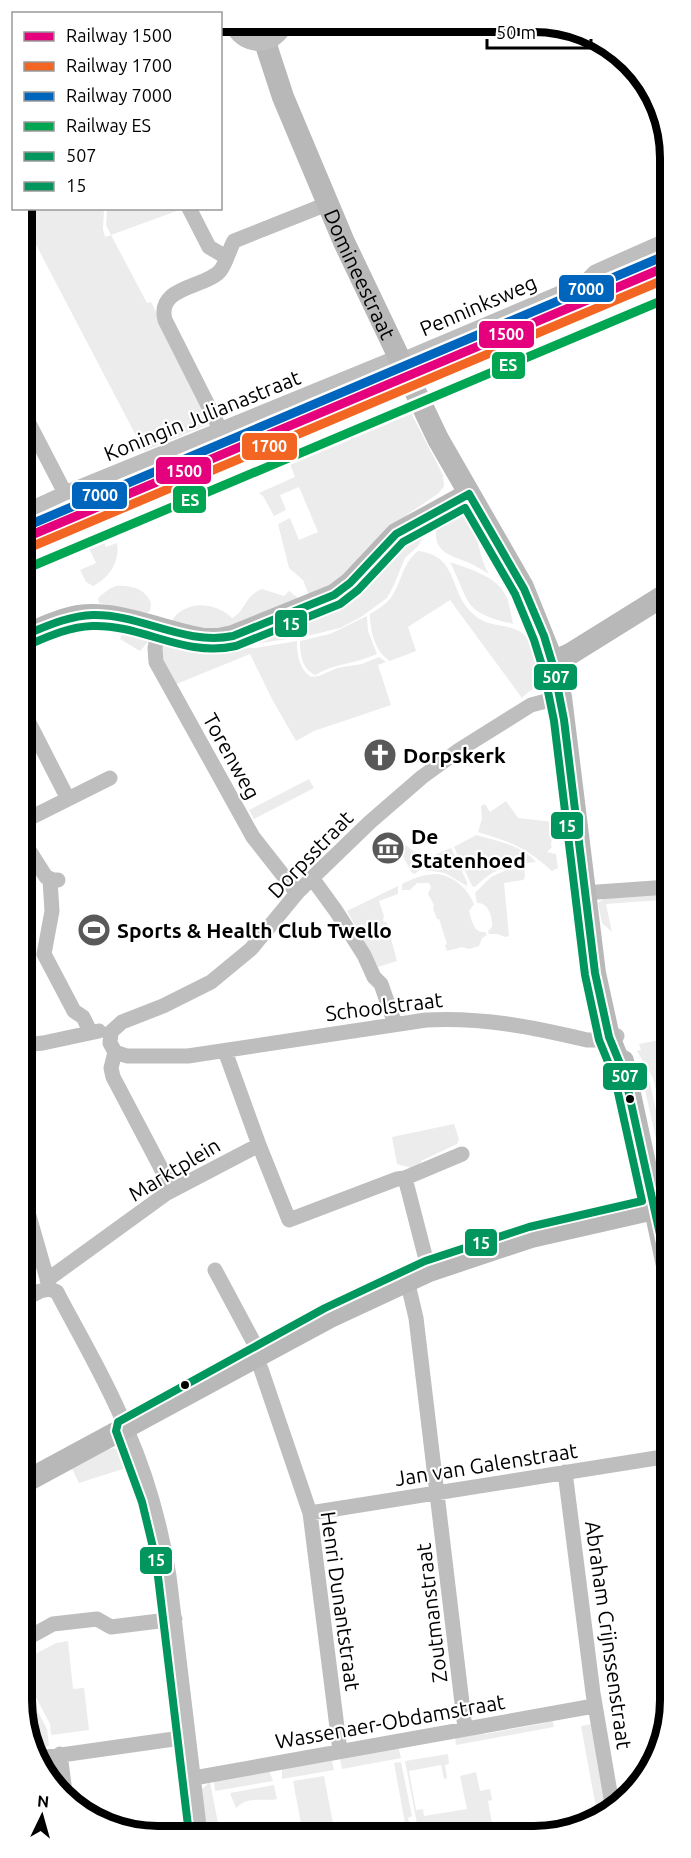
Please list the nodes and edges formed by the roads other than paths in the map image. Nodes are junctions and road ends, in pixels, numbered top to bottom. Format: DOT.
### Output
graph roads {
  1 [pos="241,32"];
  2 [pos="277,32"];
  3 [pos="264,39"];
  4 [pos="327,204"];
  5 [pos="190,210"];
  6 [pos="660,244"];
  7 [pos="226,257"];
  8 [pos="399,359"];
  9 [pos="220,429"];
  10 [pos="32,430"];
  11 [pos="65,494"];
  12 [pos="469,494"];
  13 [pos="32,509"];
  14 [pos="660,598"];
  15 [pos="159,628"];
  16 [pos="32,632"];
  17 [pos="553,662"];
  18 [pos="561,697"];
  19 [pos="32,729"];
  20 [pos="110,778"];
  21 [pos="68,799"];
  22 [pos="32,817"];
  23 [pos="32,855"];
  24 [pos="312,878"];
  25 [pos="660,888"];
  26 [pos="297,893"];
  27 [pos="584,893"];
  28 [pos="395,1024"];
  29 [pos="90,1031"];
  30 [pos="111,1032"];
  31 [pos="614,1036"];
  32 [pos="32,1044"];
  33 [pos="225,1051"];
  34 [pos="115,1052"];
  35 [pos="259,1144"];
  36 [pos="462,1154"];
  37 [pos="405,1178"];
  38 [pos="172,1189"];
  39 [pos="654,1209"];
  40 [pos="32,1226"];
  41 [pos="659,1232"];
  42 [pos="215,1270"];
  43 [pos="429,1271"];
  44 [pos="407,1280"];
  45 [pos="49,1284"];
  46 [pos="32,1295"];
  47 [pos="257,1355"];
  48 [pos="126,1428"];
  49 [pos="659,1458"];
  50 [pos="565,1472"];
  51 [pos="32,1478"];
  52 [pos="438,1493"];
  53 [pos="310,1513"];
  54 [pos="175,1619"];
  55 [pos="32,1636"];
  56 [pos="594,1706"];
  57 [pos="465,1728"];
  58 [pos="188,1737"];
  59 [pos="340,1751"];
  60 [pos="60,1754"];
  61 [pos="45,1757"];
  62 [pos="194,1778"];
  63 [pos="64,1785"];
  64 [pos="611,1800"];
  65 [pos="199,1826"];
  1 -- 3 [label="main road"];
  2 -- 3 [label="main road"];
  3 -- 4 [label="street, Domineestraat"];
  4 -- 7 [label="street"];
  4 -- 8 [label="street, Domineestraat"];
  5 -- 7 [label="street"];
  6 -- 8 [label="street, Penninksweg"];
  7 -- 9 [label="street"];
  8 -- 9 [label="street, Koningin Julianastraat"];
  8 -- 12 [label="street, Domineestraat"];
  9 -- 11 [label="street, Koningin Julianastraat"];
  10 -- 11 [label="street"];
  11 -- 13 [label="street, Koningin Julianastraat"];
  12 -- 15 [label="street"];
  12 -- 17 [label="street, Domineestraat"];
  14 -- 17 [label="street"];
  15 -- 16 [label="street"];
  15 -- 26 [label="street, Torenweg"];
  17 -- 18 [label="street, Domineestraat"];
  18 -- 24 [label="street, Dorpsstraat"];
  18 -- 27 [label="street, Domineestraat"];
  19 -- 21 [label="street"];
  20 -- 21 [label="street"];
  21 -- 22 [label="street"];
  23 -- 29 [label="street"];
  24 -- 26 [label="street, Dorpsstraat"];
  24 -- 28 [label="street"];
  25 -- 27 [label="street"];
  26 -- 30 [label="street, Dorpsstraat"];
  27 -- 31 [label="street, Domineestraat"];
  28 -- 31 [label="street, Schoolstraat"];
  28 -- 33 [label="street, Schoolstraat"];
  29 -- 30 [label="street"];
  29 -- 32 [label="street"];
  30 -- 34 [label="street"];
  31 -- 39 [label="street, Domineestraat"];
  33 -- 34 [label="street, Schoolstraat"];
  33 -- 35 [label="street"];
  34 -- 38 [label="street"];
  35 -- 37 [label="street"];
  35 -- 38 [label="street, Marktplein"];
  36 -- 37 [label="street"];
  37 -- 43 [label="street"];
  38 -- 45 [label="street, Marktplein"];
  39 -- 41 [label="street, Domineestraat"];
  39 -- 43 [label="street"];
  40 -- 45 [label="street"];
  42 -- 47 [label="street"];
  43 -- 44 [label="street"];
  44 -- 47 [label="street"];
  44 -- 52 [label="street, Zoutmanstraat"];
  45 -- 46 [label="street, Marktplein"];
  45 -- 48 [label="street"];
  47 -- 48 [label="street"];
  47 -- 53 [label="street, Henri Dunantstraat"];
  48 -- 51 [label="street"];
  48 -- 54 [label="street"];
  49 -- 50 [label="street, Jan van Galenstraat"];
  50 -- 52 [label="street, Jan van Galenstraat"];
  50 -- 56 [label="street, Abraham Crijnssenstraat"];
  52 -- 53 [label="street, Jan van Galenstraat"];
  52 -- 57 [label="street, Zoutmanstraat"];
  53 -- 59 [label="street, Henri Dunantstraat"];
  54 -- 55 [label="street"];
  54 -- 58 [label="street"];
  56 -- 57 [label="street, Wassenaer-Obdamstraat"];
  56 -- 64 [label="street, Abraham Crijnssenstraat"];
  57 -- 59 [label="street, Wassenaer-Obdamstraat"];
  58 -- 60 [label="street"];
  58 -- 62 [label="street"];
  59 -- 62 [label="street, Wassenaer-Obdamstraat"];
  60 -- 61 [label="street"];
  60 -- 63 [label="street"];
  62 -- 65 [label="street"];
}
